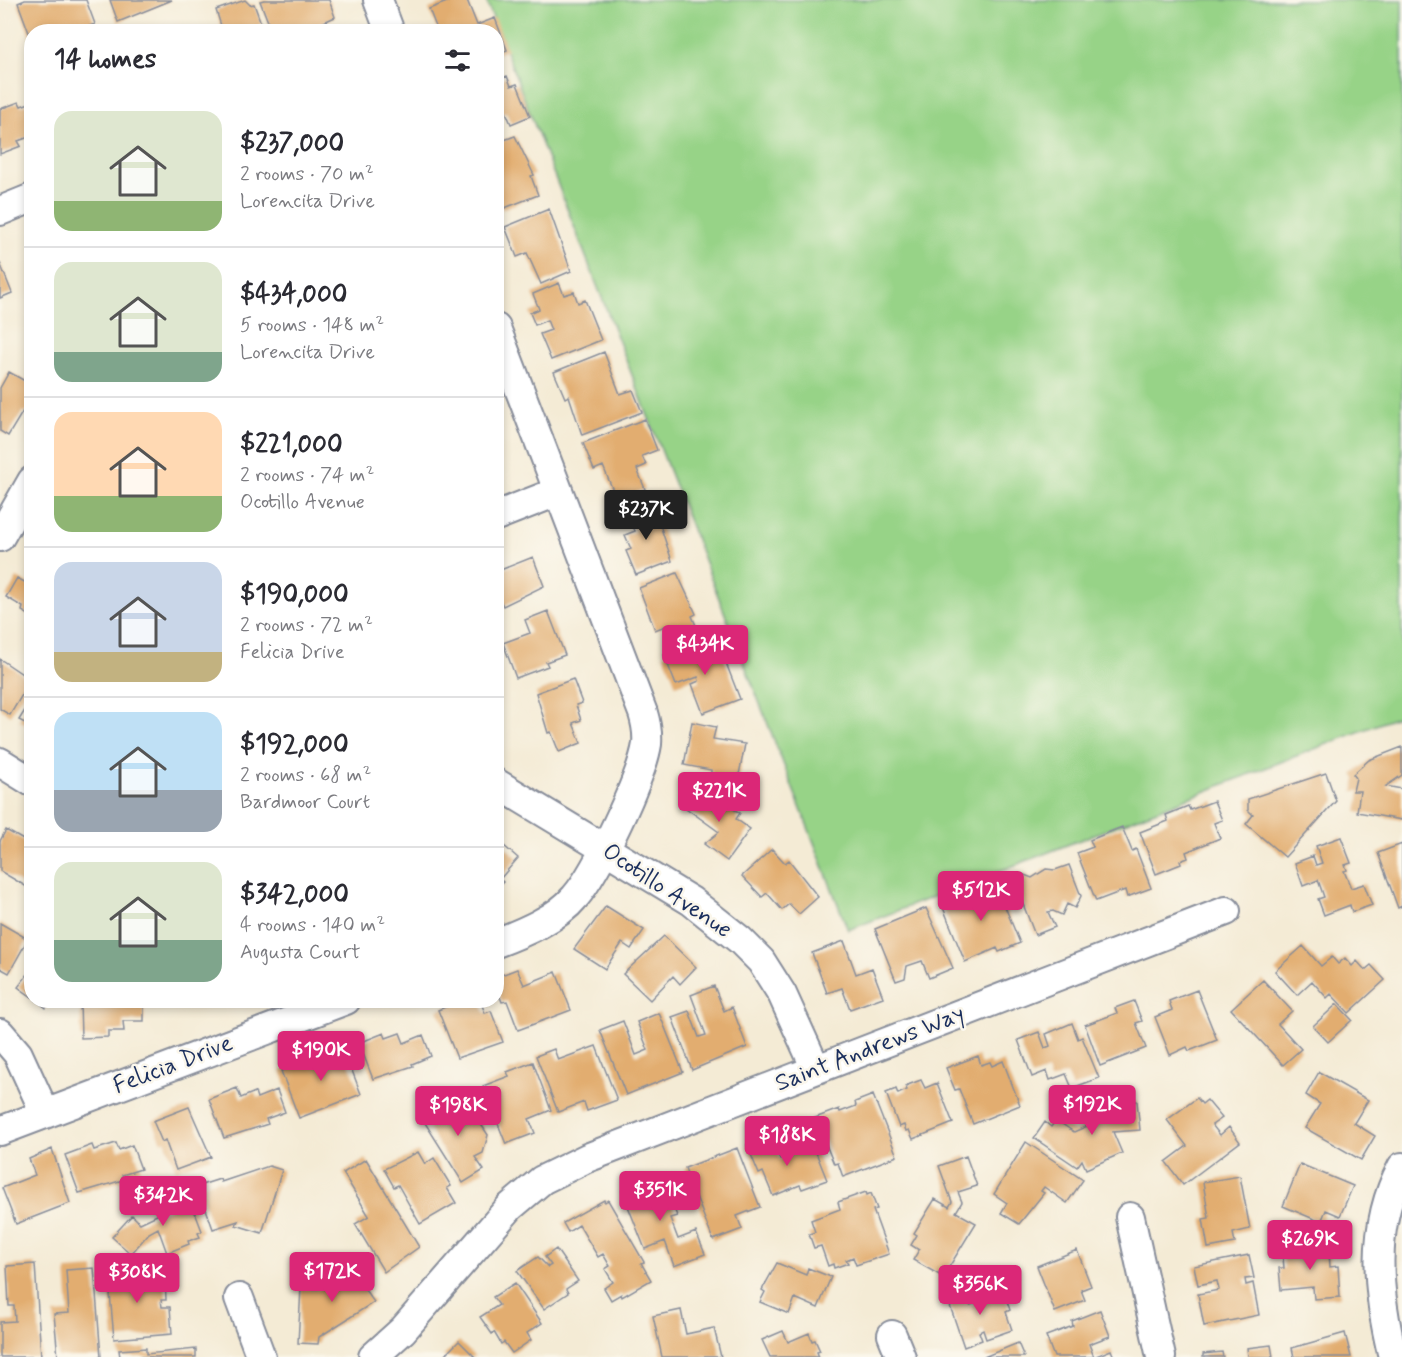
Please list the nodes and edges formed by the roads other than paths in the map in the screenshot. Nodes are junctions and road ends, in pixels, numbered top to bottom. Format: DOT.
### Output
graph roads {
  1 [pos="378,0"];
  2 [pos="387,24"];
  3 [pos="24,201"];
  4 [pos="0,211"];
  5 [pos="504,350"];
  6 [pos="557,492"];
  7 [pos="21,495"];
  8 [pos="504,513"];
  9 [pos="0,537"];
  10 [pos="0,762"];
  11 [pos="24,777"];
  12 [pos="504,788"];
  13 [pos="604,848"];
  14 [pos="1226,911"];
  15 [pos="504,939"];
  16 [pos="319,1008"];
  17 [pos="0,1033"];
  18 [pos="816,1069"];
  19 [pos="45,1113"];
  20 [pos="0,1131"];
  21 [pos="1402,1167"];
  22 [pos="1130,1217"];
  23 [pos="239,1298"];
  24 [pos="261,1357"];
  25 [pos="374,1357"];
  26 [pos="1161,1357"];
  27 [pos="1393,1357"];
  1 -- 2 [label="street"];
  3 -- 4 [label="street"];
  5 -- 6 [label="street"];
  6 -- 8 [label="street"];
  6 -- 13 [label="street"];
  7 -- 9 [label="street"];
  10 -- 11 [label="street"];
  12 -- 13 [label="street, Ocotillo Avenue"];
  13 -- 15 [label="street"];
  13 -- 18 [label="street, Ocotillo Avenue"];
  14 -- 18 [label="street, Saint Andrews Way"];
  16 -- 19 [label="street, Felicia Drive"];
  17 -- 19 [label="street"];
  18 -- 25 [label="street, Saint Andrews Way"];
  19 -- 20 [label="street, Felicia Drive"];
  21 -- 27 [label="street"];
  22 -- 26 [label="street"];
  23 -- 24 [label="street"];
}
